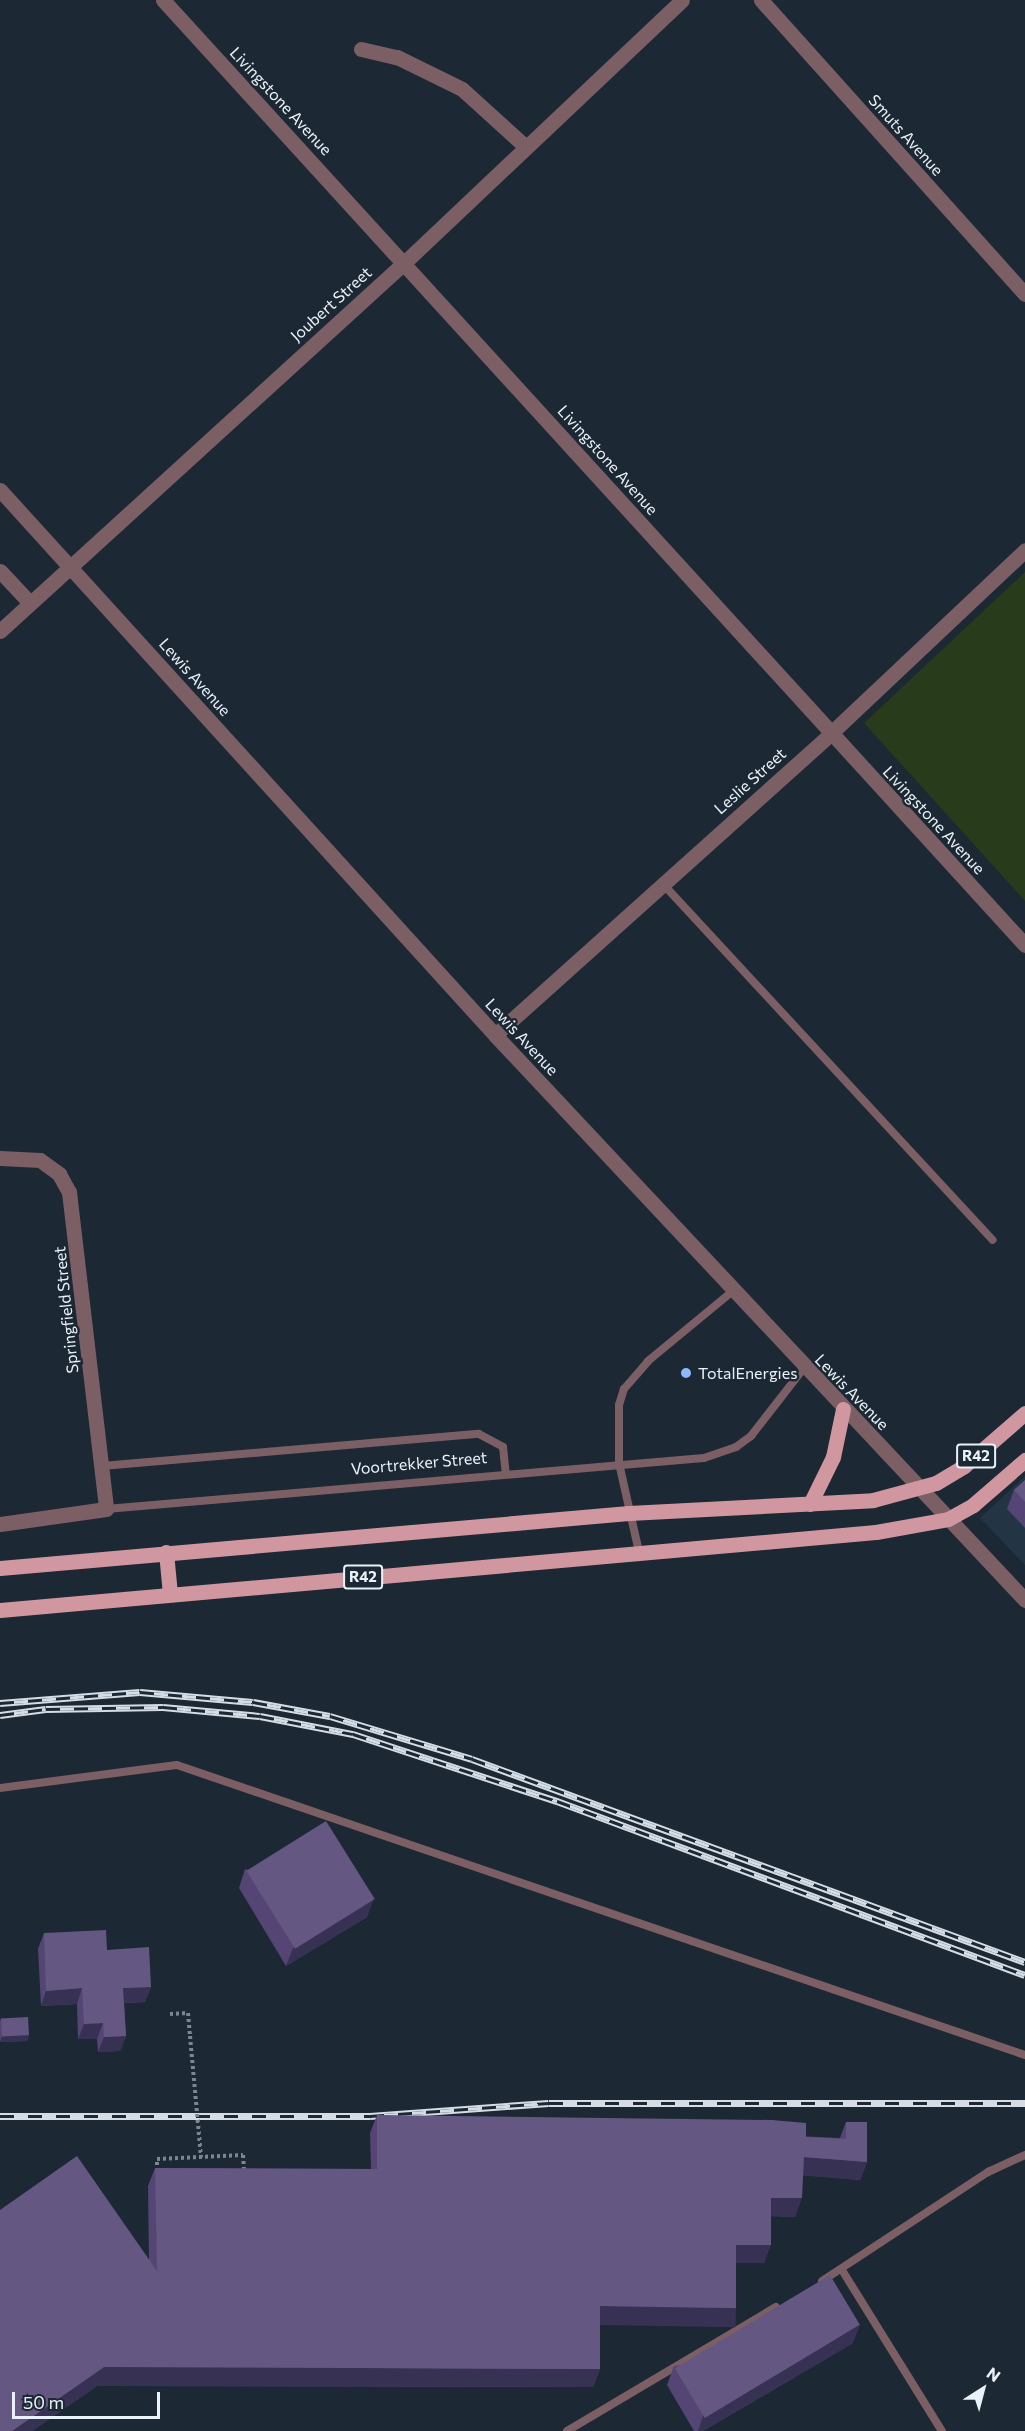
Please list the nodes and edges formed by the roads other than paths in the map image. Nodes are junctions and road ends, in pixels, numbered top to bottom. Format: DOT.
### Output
graph roads {
  1 [pos="163,0"];
  2 [pos="682,0"];
  3 [pos="761,0"];
  4 [pos="361,49"];
  5 [pos="526,147"];
  6 [pos="405,262"];
  7 [pos="1025,294"];
  8 [pos="0,490"];
  9 [pos="1025,550"];
  10 [pos="70,566"];
  11 [pos="0,571"];
  12 [pos="30,603"];
  13 [pos="0,631"];
  14 [pos="830,734"];
  15 [pos="663,884"];
  16 [pos="1025,945"];
  17 [pos="495,1035"];
  18 [pos="0,1158"];
  19 [pos="993,1240"];
  20 [pos="733,1291"];
  21 [pos="804,1368"];
  22 [pos="843,1409"];
  23 [pos="1025,1413"];
  24 [pos="1025,1460"];
  25 [pos="620,1464"];
  26 [pos="102,1466"];
  27 [pos="506,1473"];
  28 [pos="921,1490"];
  29 [pos="810,1504"];
  30 [pos="106,1509"];
  31 [pos="628,1513"];
  32 [pos="948,1519"];
  33 [pos="0,1524"];
  34 [pos="166,1552"];
  35 [pos="639,1552"];
  36 [pos="0,1568"];
  37 [pos="170,1594"];
  38 [pos="1025,1600"];
  39 [pos="0,1610"];
  40 [pos="0,1788"];
  41 [pos="1025,2055"];
  42 [pos="1025,2155"];
  43 [pos="842,2270"];
  44 [pos="812,2287"];
  45 [pos="782,2303"];
  46 [pos="567,2431"];
  47 [pos="942,2431"];
  1 -- 6 [label="street, Livingstone Avenue"];
  2 -- 5 [label="street, Joubert Street"];
  3 -- 7 [label="street, Smuts Avenue"];
  4 -- 5 [label="street"];
  5 -- 6 [label="street, Joubert Street"];
  6 -- 10 [label="street, Joubert Street"];
  6 -- 14 [label="street, Livingstone Avenue"];
  8 -- 10 [label="street, Lewis Avenue"];
  9 -- 14 [label="street, Leslie Street"];
  10 -- 12 [label="street, Joubert Street"];
  10 -- 17 [label="street, Lewis Avenue"];
  11 -- 12 [label="street"];
  12 -- 13 [label="street, Joubert Street"];
  14 -- 15 [label="street, Leslie Street"];
  14 -- 16 [label="street, Livingstone Avenue"];
  15 -- 17 [label="street, Leslie Street"];
  15 -- 19 [label="lane"];
  17 -- 20 [label="street, Lewis Avenue"];
  18 -- 26 [label="street, Springfield Street"];
  20 -- 21 [label="street, Lewis Avenue"];
  20 -- 25 [label="lane"];
  21 -- 22 [label="street, Lewis Avenue"];
  21 -- 25 [label="lane, Voortrekker Street"];
  22 -- 28 [label="street, Lewis Avenue"];
  22 -- 29 [label="main road"];
  23 -- 28 [label="main road, R42"];
  24 -- 32 [label="main road, R42"];
  25 -- 27 [label="lane, Voortrekker Street"];
  25 -- 31 [label="lane"];
  26 -- 27 [label="lane"];
  26 -- 30 [label="street, Springfield Street"];
  27 -- 30 [label="lane, Voortrekker Street"];
  28 -- 29 [label="main road, R42"];
  28 -- 32 [label="street, Lewis Avenue"];
  29 -- 31 [label="main road, R42"];
  30 -- 33 [label="street, Voortrekker Street"];
  31 -- 34 [label="main road, R42"];
  31 -- 35 [label="lane"];
  32 -- 35 [label="main road, R42"];
  32 -- 38 [label="street, Lewis Avenue"];
  34 -- 36 [label="main road, R42"];
  34 -- 37 [label="main road"];
  35 -- 37 [label="main road, R42"];
  37 -- 39 [label="main road, R42"];
  40 -- 41 [label="lane"];
  42 -- 43 [label="lane"];
  43 -- 44 [label="lane"];
  43 -- 47 [label="lane"];
  45 -- 46 [label="lane"];
}
